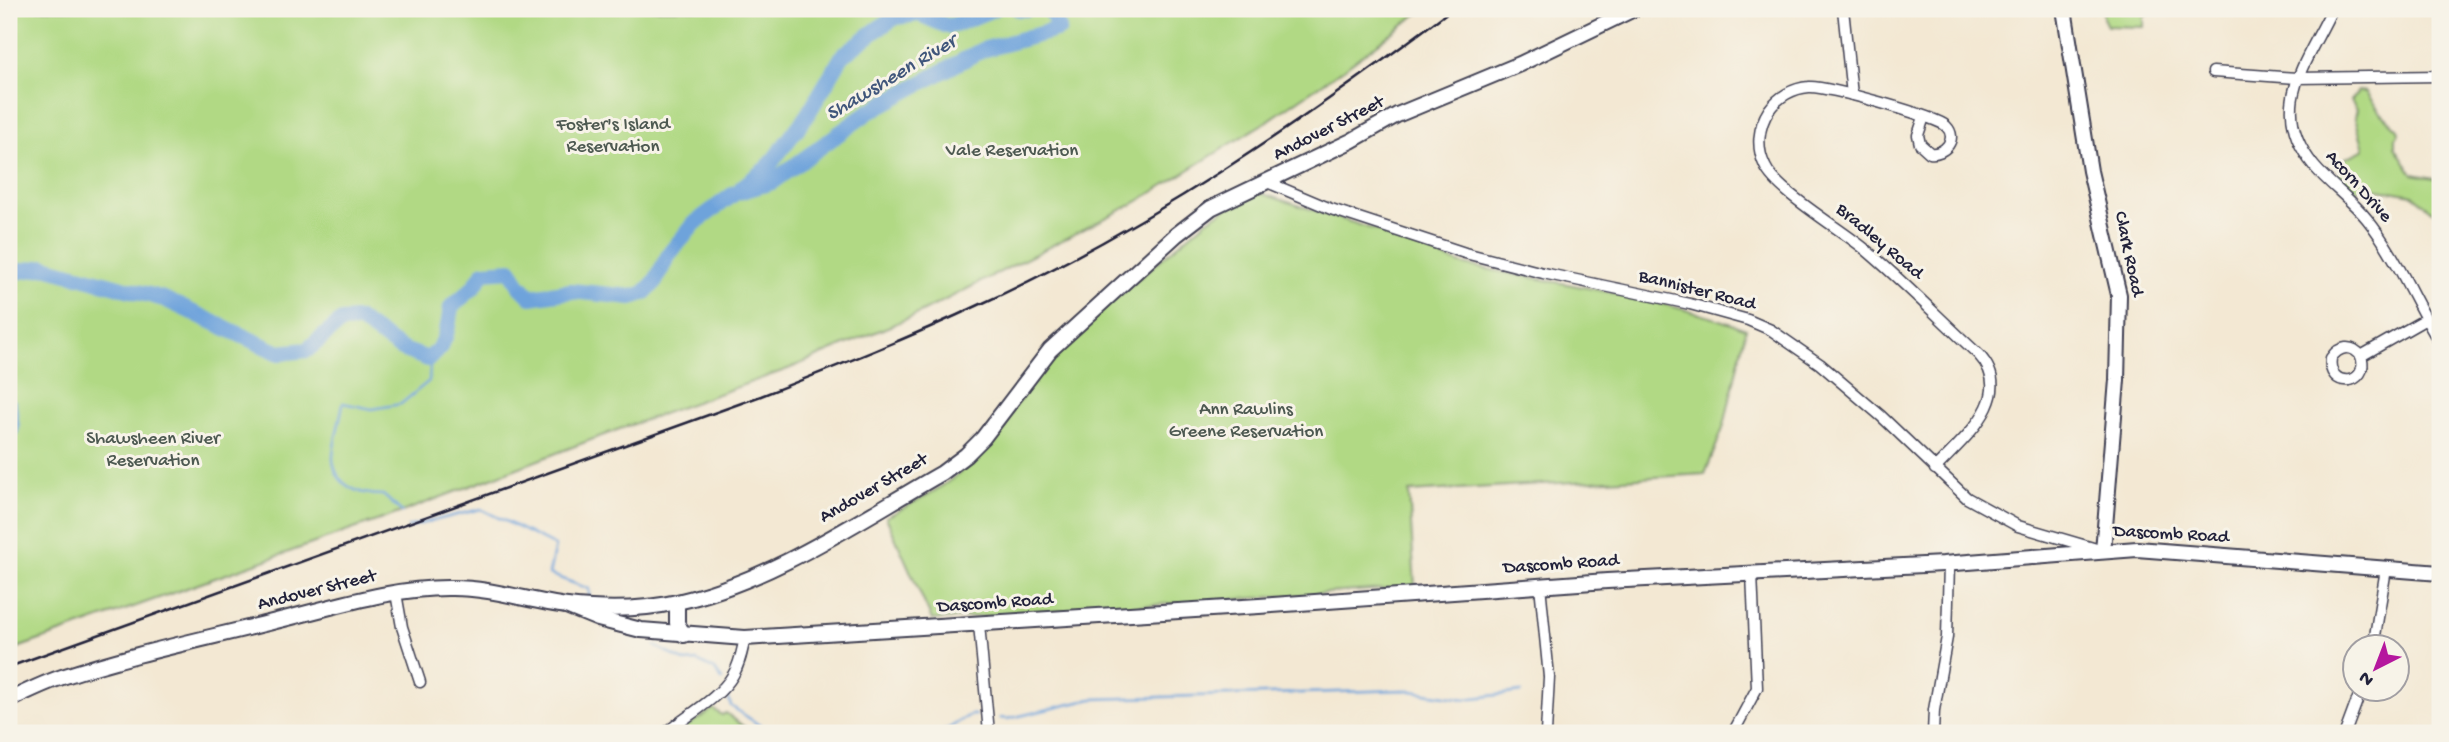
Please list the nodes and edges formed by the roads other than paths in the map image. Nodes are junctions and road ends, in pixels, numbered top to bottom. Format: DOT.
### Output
graph roads {
  1 [pos="1634,9"];
  2 [pos="1843,9"];
  3 [pos="2064,9"];
  4 [pos="2332,9"];
  5 [pos="2213,72"];
  6 [pos="2440,76"];
  7 [pos="2297,78"];
  8 [pos="1852,95"];
  9 [pos="1924,117"];
  10 [pos="1267,181"];
  11 [pos="2426,319"];
  12 [pos="2440,343"];
  13 [pos="2361,356"];
  14 [pos="1935,469"];
  15 [pos="2104,551"];
  16 [pos="1949,564"];
  17 [pos="2386,569"];
  18 [pos="2440,573"];
  19 [pos="1752,574"];
  20 [pos="1540,585"];
  21 [pos="396,593"];
  22 [pos="673,603"];
  23 [pos="566,606"];
  24 [pos="639,607"];
  25 [pos="979,624"];
  26 [pos="676,634"];
  27 [pos="2375,634"];
  28 [pos="745,638"];
  29 [pos="420,681"];
  30 [pos="9,700"];
  31 [pos="2356,704"];
  32 [pos="666,733"];
  33 [pos="989,733"];
  34 [pos="1546,733"];
  35 [pos="1733,733"];
  36 [pos="1933,733"];
  37 [pos="2345,733"];
  1 -- 10 [label="main road, Andover Street"];
  2 -- 8 [label="street"];
  3 -- 15 [label="main road, Clark Road"];
  4 -- 7 [label="street, Acorn Drive"];
  5 -- 7 [label="street"];
  6 -- 7 [label="street"];
  7 -- 11 [label="street, Acorn Drive"];
  8 -- 9 [label="street, Bradley Road"];
  8 -- 14 [label="street, Bradley Road"];
  10 -- 14 [label="street, Bannister Road"];
  10 -- 22 [label="main road, Andover Street"];
  11 -- 12 [label="street, Acorn Drive"];
  11 -- 13 [label="street"];
  14 -- 15 [label="street, Bannister Road"];
  15 -- 16 [label="main road, Dascomb Road"];
  15 -- 17 [label="main road, Dascomb Road"];
  16 -- 19 [label="main road, Dascomb Road"];
  16 -- 36 [label="street"];
  17 -- 18 [label="main road, Dascomb Road"];
  17 -- 27 [label="street"];
  19 -- 20 [label="main road, Dascomb Road"];
  19 -- 35 [label="street"];
  20 -- 25 [label="main road, Dascomb Road"];
  20 -- 34 [label="street"];
  21 -- 23 [label="main road, Andover Street"];
  21 -- 29 [label="street"];
  21 -- 30 [label="main road, Andover Street"];
  22 -- 24 [label="main road, Andover Street"];
  22 -- 26 [label="main road"];
  23 -- 24 [label="main road, Andover Street"];
  23 -- 26 [label="main road, Dascomb Road"];
  24 -- 26 [label="main road"];
  25 -- 28 [label="main road, Dascomb Road"];
  25 -- 33 [label="street"];
  26 -- 28 [label="main road, Dascomb Road"];
  28 -- 32 [label="street"];
  31 -- 37 [label="street"];
}
